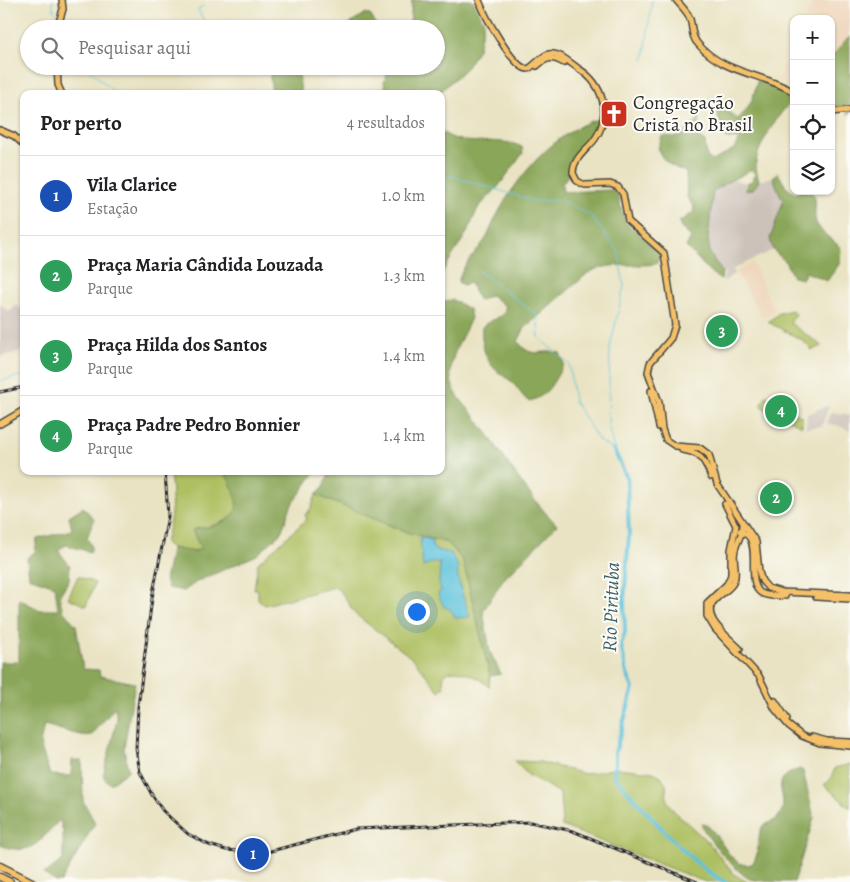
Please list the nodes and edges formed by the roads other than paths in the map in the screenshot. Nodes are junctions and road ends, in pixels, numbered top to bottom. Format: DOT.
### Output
graph roads {
  1 [pos="62,0"];
  2 [pos="478,0"];
  3 [pos="676,0"];
  4 [pos="62,12"];
  5 [pos="64,18"];
  6 [pos="60,20"];
  7 [pos="548,53"];
  8 [pos="541,62"];
  9 [pos="57,75"];
  10 [pos="596,83"];
  11 [pos="60,90"];
  12 [pos="790,90"];
  13 [pos="850,110"];
  14 [pos="835,112"];
  15 [pos="0,130"];
  16 [pos="20,141"];
  17 [pos="20,415"];
  18 [pos="0,425"];
  19 [pos="700,451"];
  20 [pos="709,455"];
  21 [pos="703,459"];
  22 [pos="740,524"];
  23 [pos="742,533"];
  24 [pos="751,536"];
  25 [pos="850,597"];
  26 [pos="850,744"];
  27 [pos="0,866"];
  28 [pos="0,877"];
  29 [pos="10,882"];
  30 [pos="32,882"];
  1 -- 4 [label="main road"];
  2 -- 7 [label="main road"];
  2 -- 8 [label="main road"];
  3 -- 12 [label="main road"];
  4 -- 5 [label="main road"];
  4 -- 6 [label="main road"];
  7 -- 8 [label="main road"];
  7 -- 10 [label="main road"];
  8 -- 10 [label="main road"];
  9 -- 11 [label="main road"];
  10 -- 19 [label="main road"];
  13 -- 14 [label="main road"];
  15 -- 16 [label="main road"];
  17 -- 18 [label="main road"];
  19 -- 20 [label="main road"];
  19 -- 21 [label="main road"];
  20 -- 21 [label="main road"];
  20 -- 22 [label="main road"];
  21 -- 22 [label="main road"];
  22 -- 23 [label="main road"];
  22 -- 24 [label="main road"];
  22 -- 26 [label="main road"];
  23 -- 24 [label="main road"];
  23 -- 26 [label="main road"];
  24 -- 25 [label="main road"];
  24 -- 25 [label="main road"];
  27 -- 30 [label="highway"];
  28 -- 29 [label="highway"];
}
